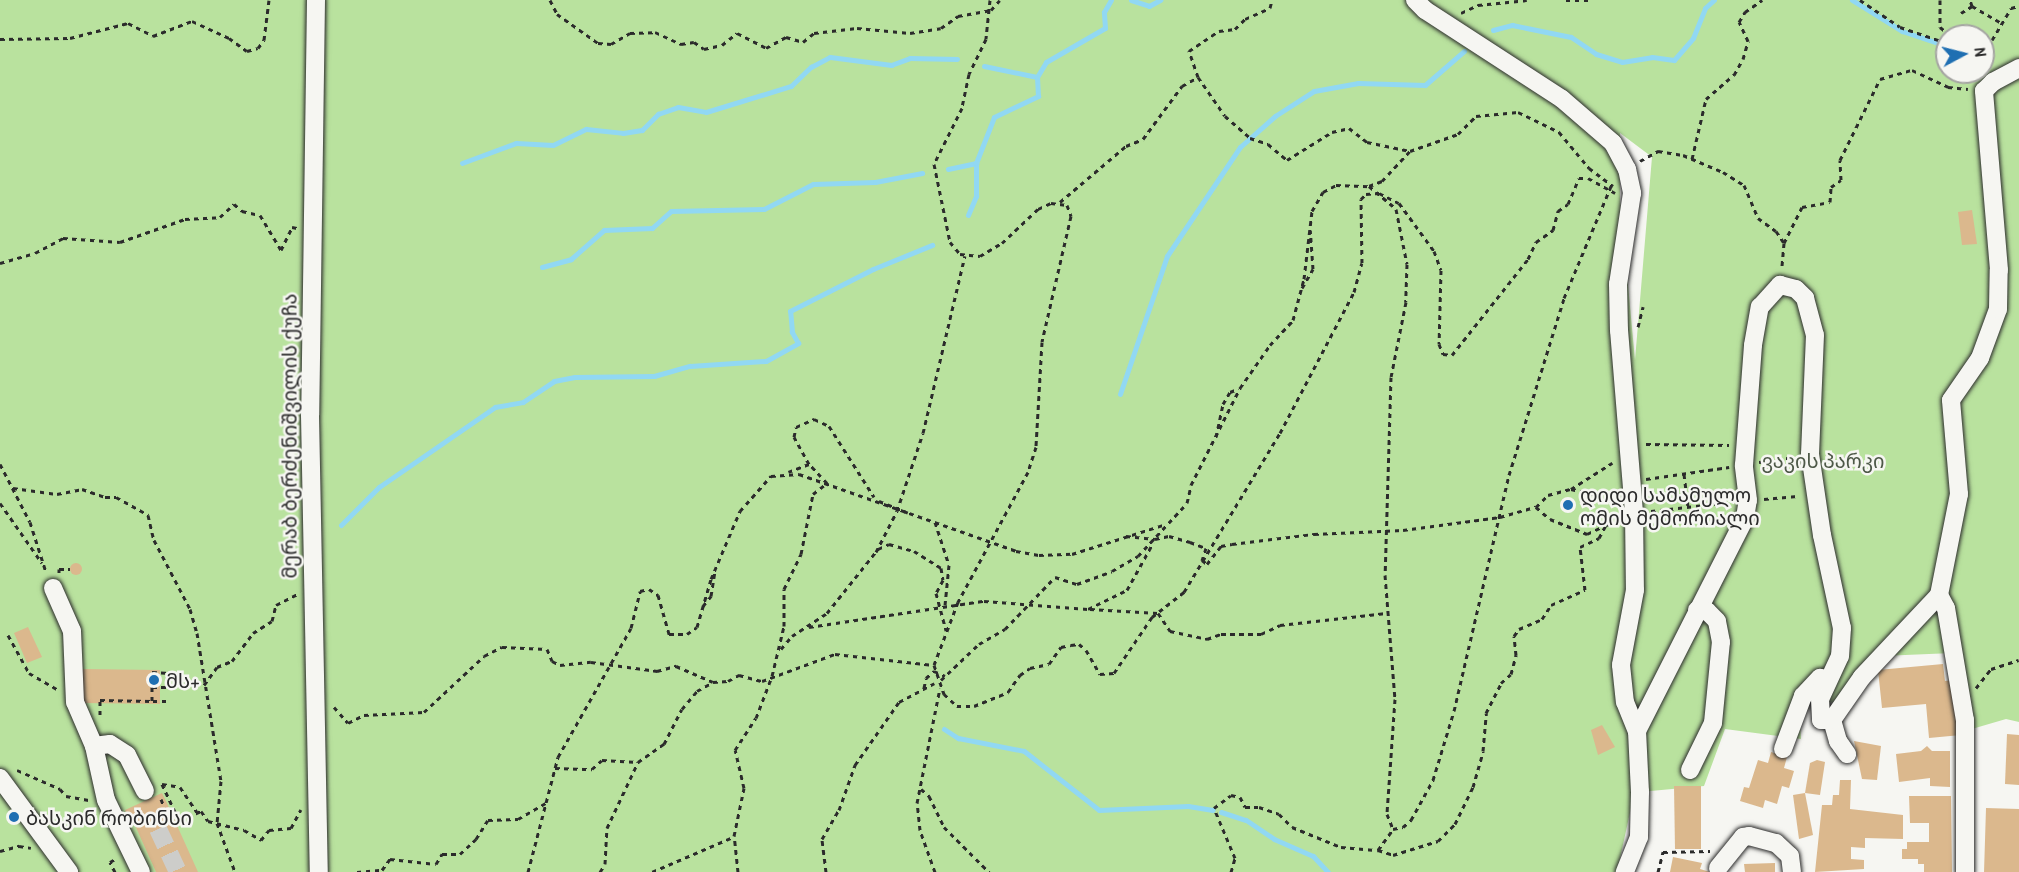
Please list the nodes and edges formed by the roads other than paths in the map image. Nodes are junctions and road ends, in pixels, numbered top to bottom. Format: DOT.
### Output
graph roads {
  1 [pos="316,0"];
  2 [pos="1415,0"];
  3 [pos="2019,69"];
  4 [pos="53,588"];
  5 [pos="1939,595"];
  6 [pos="1697,610"];
  7 [pos="1872,666"];
  8 [pos="1826,681"];
  9 [pos="1862,698"];
  10 [pos="1832,720"];
  11 [pos="1636,731"];
  12 [pos="94,746"];
  13 [pos="1783,749"];
  14 [pos="1847,754"];
  15 [pos="1690,770"];
  16 [pos="3,773"];
  17 [pos="156,789"];
  18 [pos="1718,868"];
  19 [pos="1793,869"];
  20 [pos="69,872"];
  21 [pos="141,872"];
  22 [pos="319,872"];
  23 [pos="1625,872"];
  24 [pos="1965,872"];
  1 -- 22 [label="street, მერაბ ბერძენიშვილის ქუჩა"];
  2 -- 11 [label="street"];
  3 -- 5 [label="street"];
  4 -- 12 [label="street"];
  5 -- 7 [label="street"];
  5 -- 24 [label="street"];
  6 -- 8 [label="street"];
  6 -- 11 [label="street"];
  6 -- 15 [label="street"];
  7 -- 9 [label="street"];
  7 -- 10 [label="street"];
  8 -- 10 [label="street"];
  8 -- 13 [label="street"];
  10 -- 14 [label="street"];
  11 -- 23 [label="street"];
  12 -- 17 [label="street"];
  12 -- 21 [label="street"];
  16 -- 20 [label="street"];
  18 -- 19 [label="street"];
}
